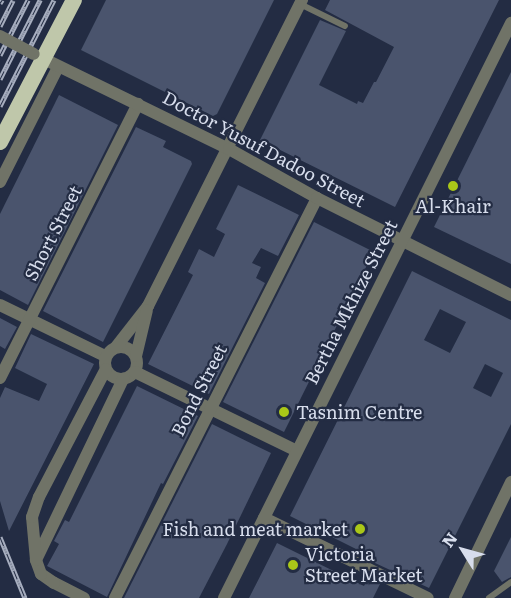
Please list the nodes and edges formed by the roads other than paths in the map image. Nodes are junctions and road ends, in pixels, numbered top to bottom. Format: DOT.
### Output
graph roads {
  1 [pos="74,0"];
  2 [pos="301,2"];
  3 [pos="511,23"];
  4 [pos="345,26"];
  5 [pos="0,36"];
  6 [pos="45,60"];
  7 [pos="138,104"];
  8 [pos="0,142"];
  9 [pos="229,149"];
  10 [pos="0,182"];
  11 [pos="317,198"];
  12 [pos="402,241"];
  13 [pos="511,295"];
  14 [pos="0,305"];
  15 [pos="148,306"];
  16 [pos="29,320"];
  17 [pos="116,347"];
  18 [pos="136,356"];
  19 [pos="106,363"];
  20 [pos="135,372"];
  21 [pos="0,378"];
  22 [pos="123,379"];
  23 [pos="210,409"];
  24 [pos="63,451"];
  25 [pos="297,451"];
  26 [pos="83,461"];
  27 [pos="511,482"];
  28 [pos="33,512"];
  29 [pos="264,518"];
  30 [pos="53,522"];
  31 [pos="36,560"];
  32 [pos="511,582"];
  33 [pos="84,598"];
  34 [pos="115,598"];
  35 [pos="224,598"];
  36 [pos="428,598"];
  37 [pos="454,598"];
  38 [pos="489,598"];
  1 -- 6 [label="highway"];
  2 -- 4 [label="lane"];
  2 -- 9 [label="street"];
  3 -- 12 [label="street, Bertha Mkhize Street"];
  5 -- 6 [label="street, Doctor Yusuf Dadoo Street, bridge"];
  6 -- 7 [label="street, Doctor Yusuf Dadoo Street"];
  6 -- 8 [label="highway"];
  6 -- 10 [label="street"];
  7 -- 9 [label="street, Doctor Yusuf Dadoo Street"];
  7 -- 16 [label="street, Short Street"];
  9 -- 11 [label="street, Doctor Yusuf Dadoo Street"];
  9 -- 15 [label="street"];
  11 -- 12 [label="street, Doctor Yusuf Dadoo Street"];
  11 -- 23 [label="street, Bond Street"];
  12 -- 13 [label="street, Doctor Yusuf Dadoo Street"];
  12 -- 25 [label="street, Bertha Mkhize Street"];
  14 -- 16 [label="street"];
  15 -- 17 [label="street"];
  15 -- 18 [label="street"];
  16 -- 19 [label="street"];
  16 -- 21 [label="street, Short Street"];
  17 -- 18 [label="street"];
  17 -- 19 [label="street"];
  18 -- 20 [label="street"];
  19 -- 22 [label="street"];
  19 -- 24 [label="street"];
  20 -- 22 [label="street"];
  20 -- 23 [label="street"];
  22 -- 26 [label="street"];
  23 -- 25 [label="street"];
  23 -- 34 [label="street, Bond Street"];
  24 -- 26 [label="street"];
  24 -- 28 [label="street"];
  25 -- 29 [label="street, Bertha Mkhize Street"];
  26 -- 30 [label="street"];
  27 -- 37 [label="street"];
  28 -- 30 [label="street"];
  28 -- 31 [label="street"];
  29 -- 35 [label="street, Bertha Mkhize Street"];
  29 -- 36 [label="street"];
  30 -- 31 [label="street"];
  31 -- 33 [label="street"];
  32 -- 38 [label="lane"];
}
